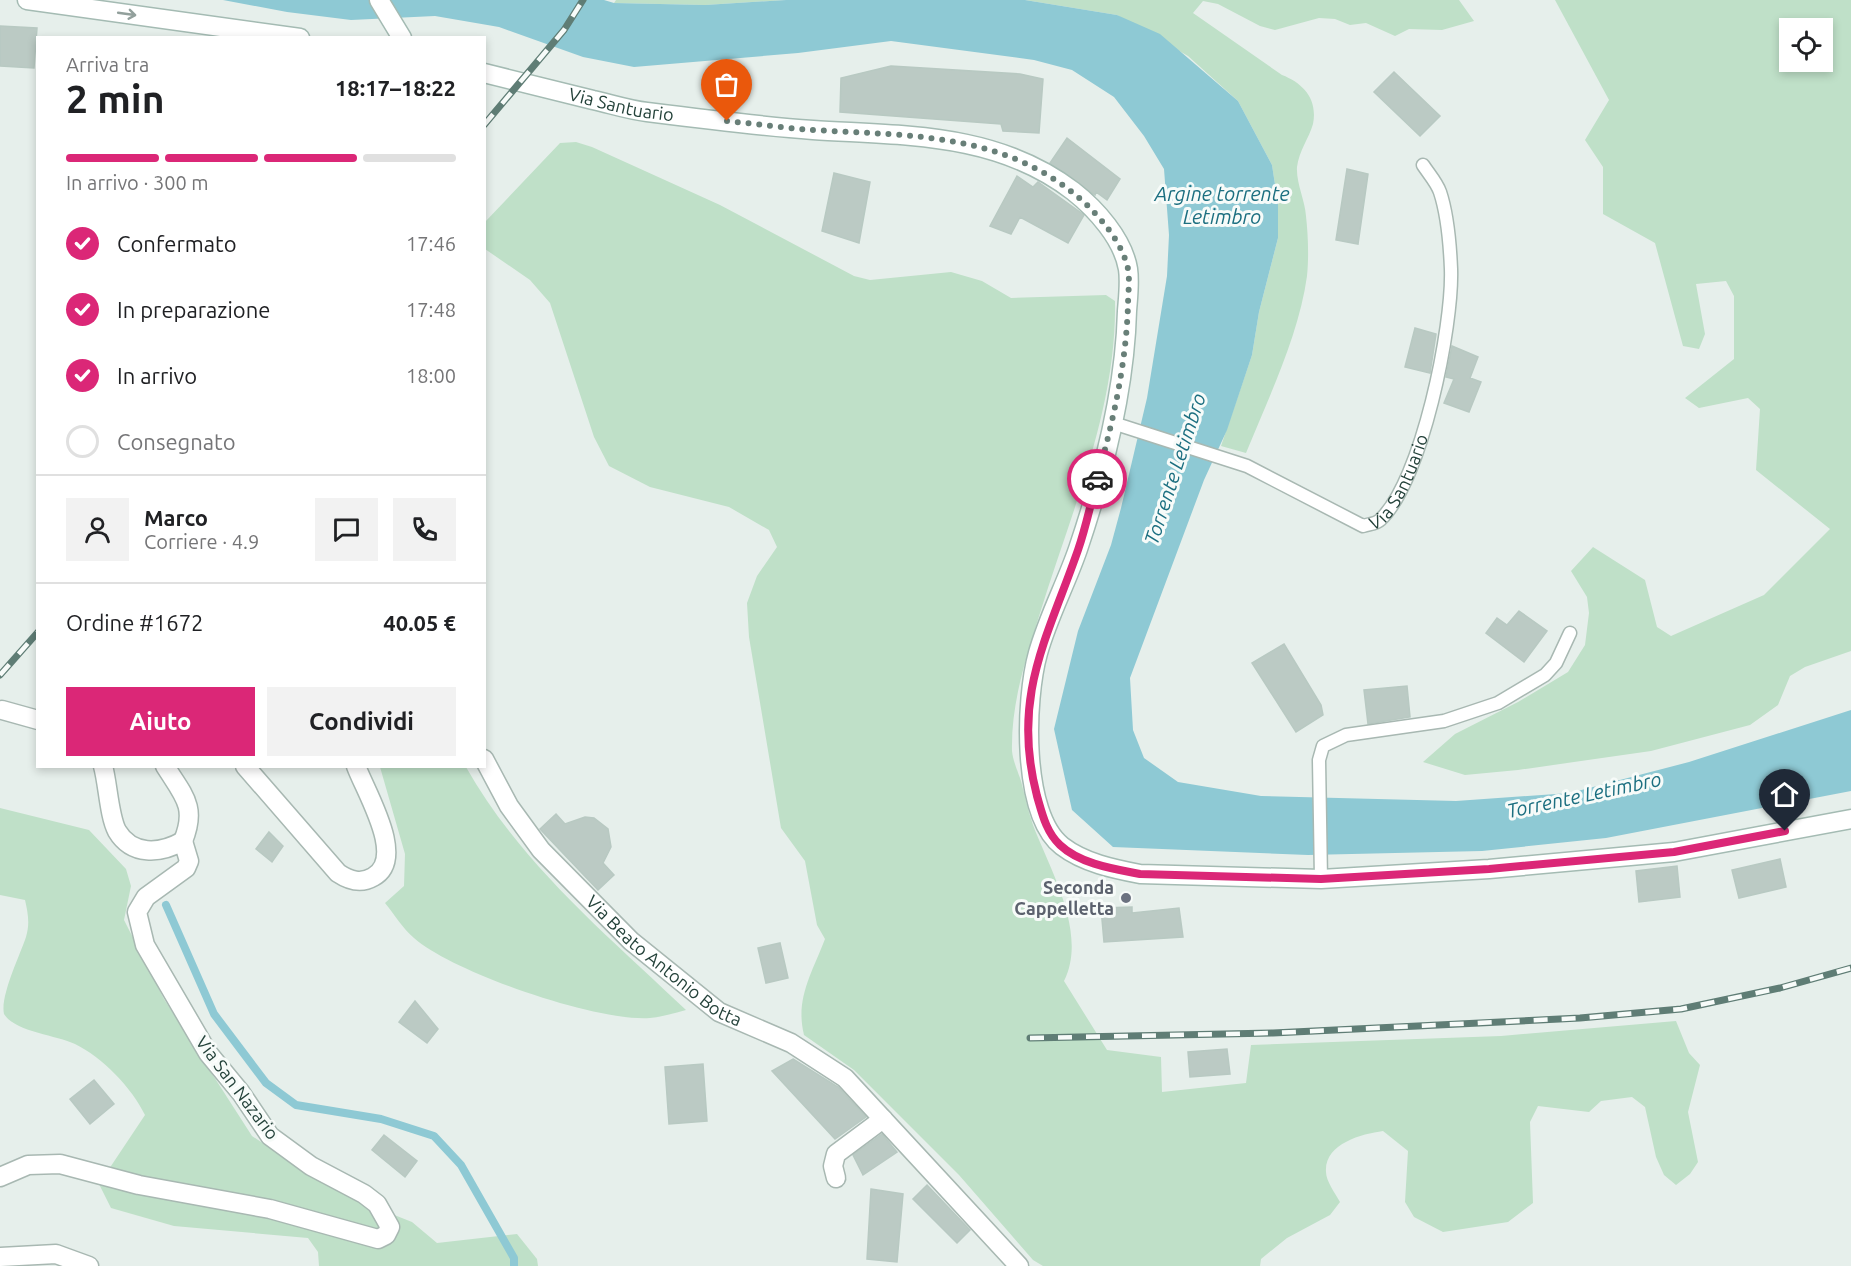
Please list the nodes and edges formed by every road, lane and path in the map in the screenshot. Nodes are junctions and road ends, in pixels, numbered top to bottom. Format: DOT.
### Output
graph roads {
  1 [pos="27,0"];
  2 [pos="379,0"];
  3 [pos="398,32"];
  4 [pos="286,36"];
  5 [pos="486,73"];
  6 [pos="1423,165"];
  7 [pos="1113,423"];
  8 [pos="1570,633"];
  9 [pos="2,710"];
  10 [pos="36,719"];
  11 [pos="486,763"];
  12 [pos="103,768"];
  13 [pos="166,768"];
  14 [pos="247,768"];
  15 [pos="357,768"];
  16 [pos="1851,819"];
  17 [pos="183,841"];
  18 [pos="1321,873"];
  19 [pos="883,1119"];
  20 [pos="0,1177"];
  21 [pos="836,1178"];
  22 [pos="0,1257"];
  23 [pos="89,1266"];
  24 [pos="1019,1266"];
  1 -- 4 [label="street, one-way"];
  2 -- 3 [label="street"];
  5 -- 7 [label="street, Via Santuario"];
  6 -- 7 [label="lane, Via Santuario"];
  7 -- 18 [label="street, Via Santuario"];
  8 -- 18 [label="lane"];
  9 -- 10 [label="street"];
  11 -- 19 [label="street, Via Beato Antonio Botta"];
  12 -- 17 [label="street"];
  13 -- 17 [label="street"];
  14 -- 15 [label="street"];
  16 -- 18 [label="street, Via Santuario"];
  17 -- 20 [label="street, Via San Nazario"];
  19 -- 21 [label="street"];
  19 -- 24 [label="street, Via Beato Antonio Botta"];
  22 -- 23 [label="street"];
}
